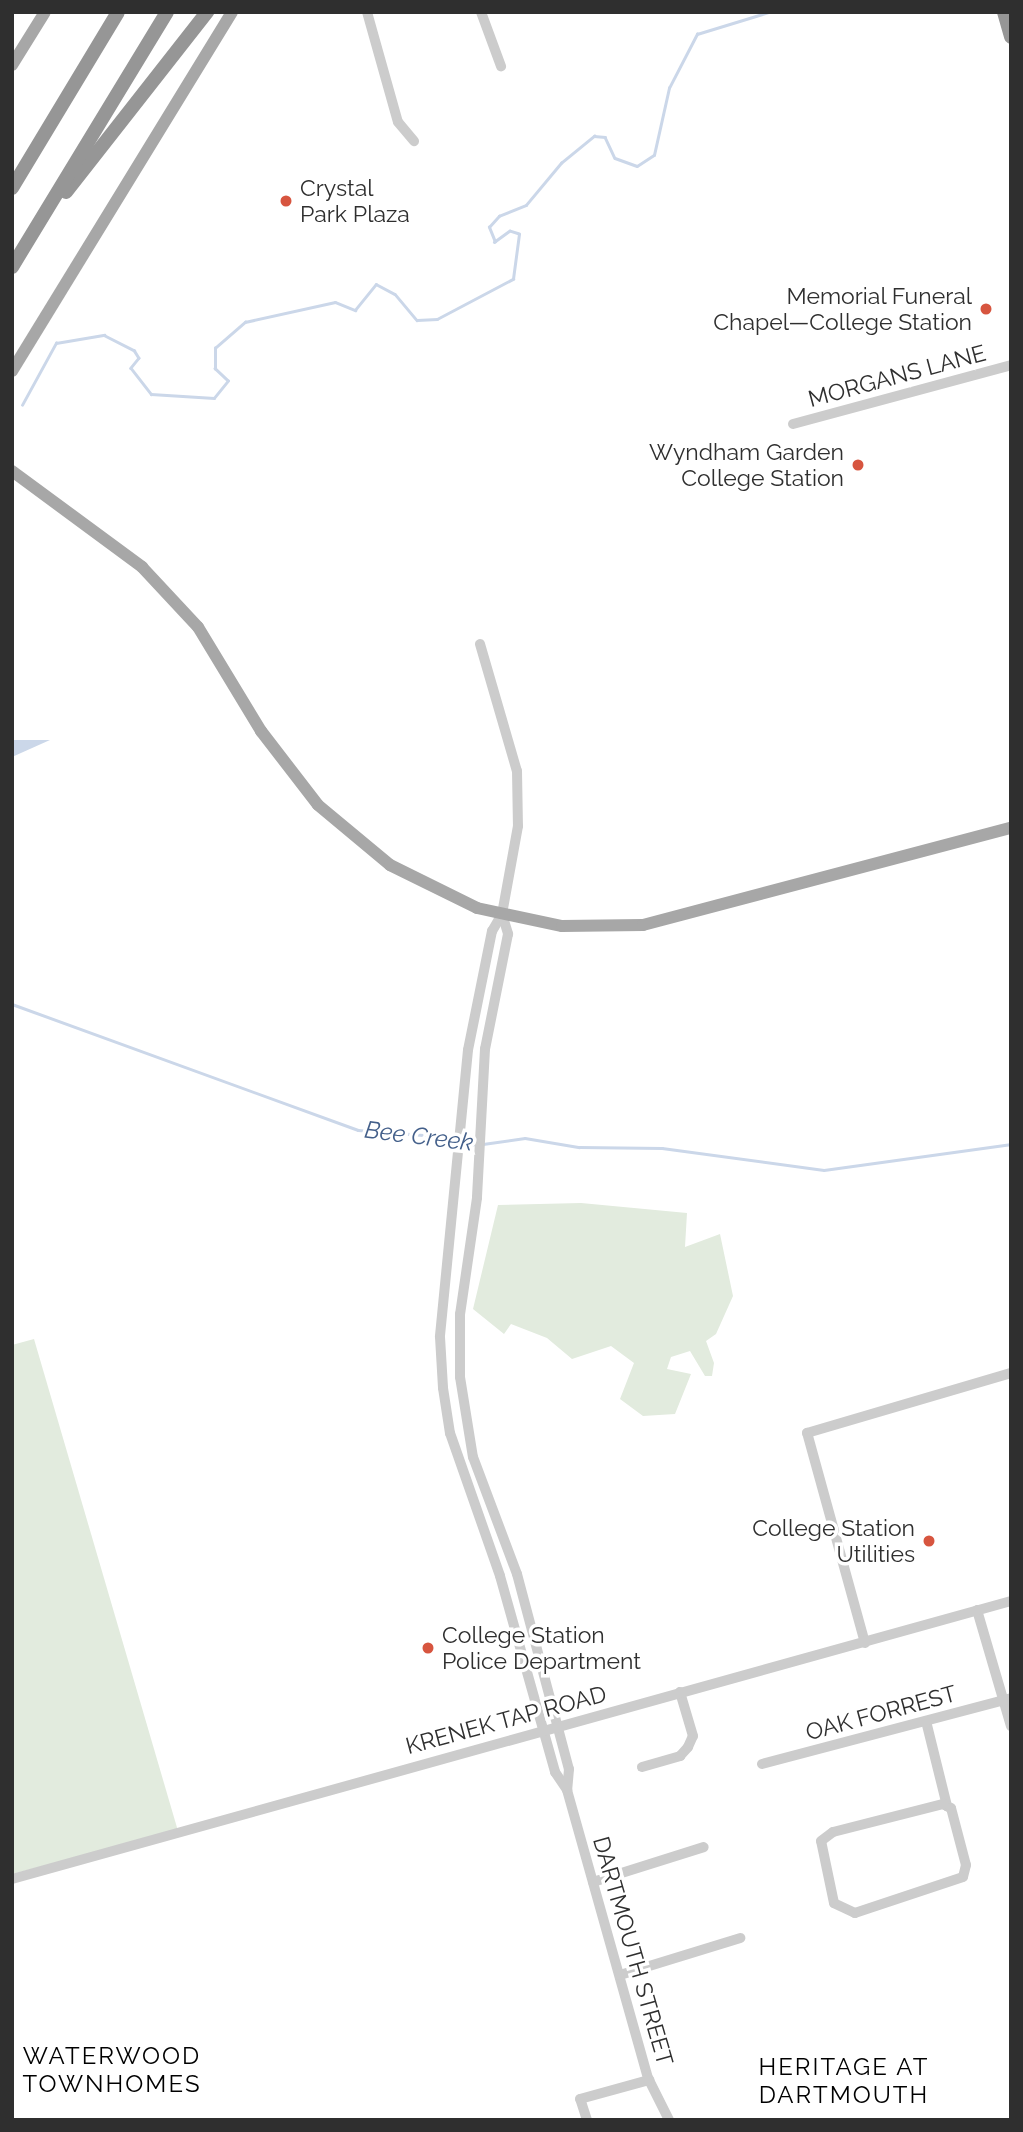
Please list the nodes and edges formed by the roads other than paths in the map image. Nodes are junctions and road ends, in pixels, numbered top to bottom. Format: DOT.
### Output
graph roads {
  1 [pos="45,12"];
  2 [pos="106,12"];
  3 [pos="118,12"];
  4 [pos="167,12"];
  5 [pos="207,12"];
  6 [pos="232,12"];
  7 [pos="367,12"];
  8 [pos="481,12"];
  9 [pos="1003,12"];
  10 [pos="1011,37"];
  11 [pos="12,65"];
  12 [pos="501,66"];
  13 [pos="57,111"];
  14 [pos="414,141"];
  15 [pos="12,187"];
  16 [pos="28,240"];
  17 [pos="12,267"];
  18 [pos="1011,365"];
  19 [pos="12,370"];
  20 [pos="793,424"];
  21 [pos="13,470"];
  22 [pos="480,644"];
  23 [pos="1011,828"];
  24 [pos="502,914"];
  25 [pos="1011,1373"];
  26 [pos="1011,1601"];
  27 [pos="977,1610"];
  28 [pos="865,1643"];
  29 [pos="680,1692"];
  30 [pos="1007,1699"];
  31 [pos="926,1721"];
  32 [pos="558,1726"];
  33 [pos="1011,1726"];
  34 [pos="542,1730"];
  35 [pos="762,1764"];
  36 [pos="642,1767"];
  37 [pos="567,1790"];
  38 [pos="947,1806"];
  39 [pos="704,1847"];
  40 [pos="12,1880"];
  41 [pos="593,1882"];
  42 [pos="740,1938"];
  43 [pos="620,1975"];
  44 [pos="649,2080"];
  45 [pos="587,2120"];
  46 [pos="669,2120"];
  1 -- 11 [label="main road"];
  2 -- 13 [label="highway"];
  3 -- 13 [label="highway"];
  4 -- 16 [label="highway"];
  5 -- 16 [label="highway"];
  6 -- 19 [label="main road"];
  7 -- 14 [label="street"];
  8 -- 12 [label="street"];
  9 -- 10 [label="highway"];
  13 -- 15 [label="highway"];
  16 -- 17 [label="highway"];
  18 -- 20 [label="street, MORGANS LANE"];
  21 -- 24 [label="main road"];
  22 -- 24 [label="street, DARTMOUTH STREET"];
  23 -- 24 [label="main road"];
  24 -- 32 [label="street, DARTMOUTH STREET"];
  24 -- 34 [label="street, DARTMOUTH STREET"];
  25 -- 28 [label="street"];
  26 -- 27 [label="street, KRENEK TAP ROAD"];
  27 -- 28 [label="street, KRENEK TAP ROAD"];
  27 -- 30 [label="street"];
  28 -- 29 [label="street, KRENEK TAP ROAD"];
  29 -- 32 [label="street, KRENEK TAP ROAD"];
  29 -- 36 [label="street"];
  30 -- 31 [label="street, OAK FORREST"];
  30 -- 33 [label="street"];
  31 -- 35 [label="street, OAK FORREST"];
  31 -- 38 [label="street"];
  32 -- 34 [label="street, KRENEK TAP ROAD"];
  32 -- 37 [label="street, DARTMOUTH STREET"];
  34 -- 37 [label="street, DARTMOUTH STREET"];
  34 -- 40 [label="street, KRENEK TAP ROAD"];
  37 -- 41 [label="street, DARTMOUTH STREET"];
  38 -- 38 [label="street"];
  39 -- 41 [label="street"];
  41 -- 43 [label="street, DARTMOUTH STREET"];
  42 -- 43 [label="street"];
  43 -- 44 [label="street, DARTMOUTH STREET"];
  44 -- 45 [label="street"];
  44 -- 46 [label="street, DARTMOUTH STREET"];
}
